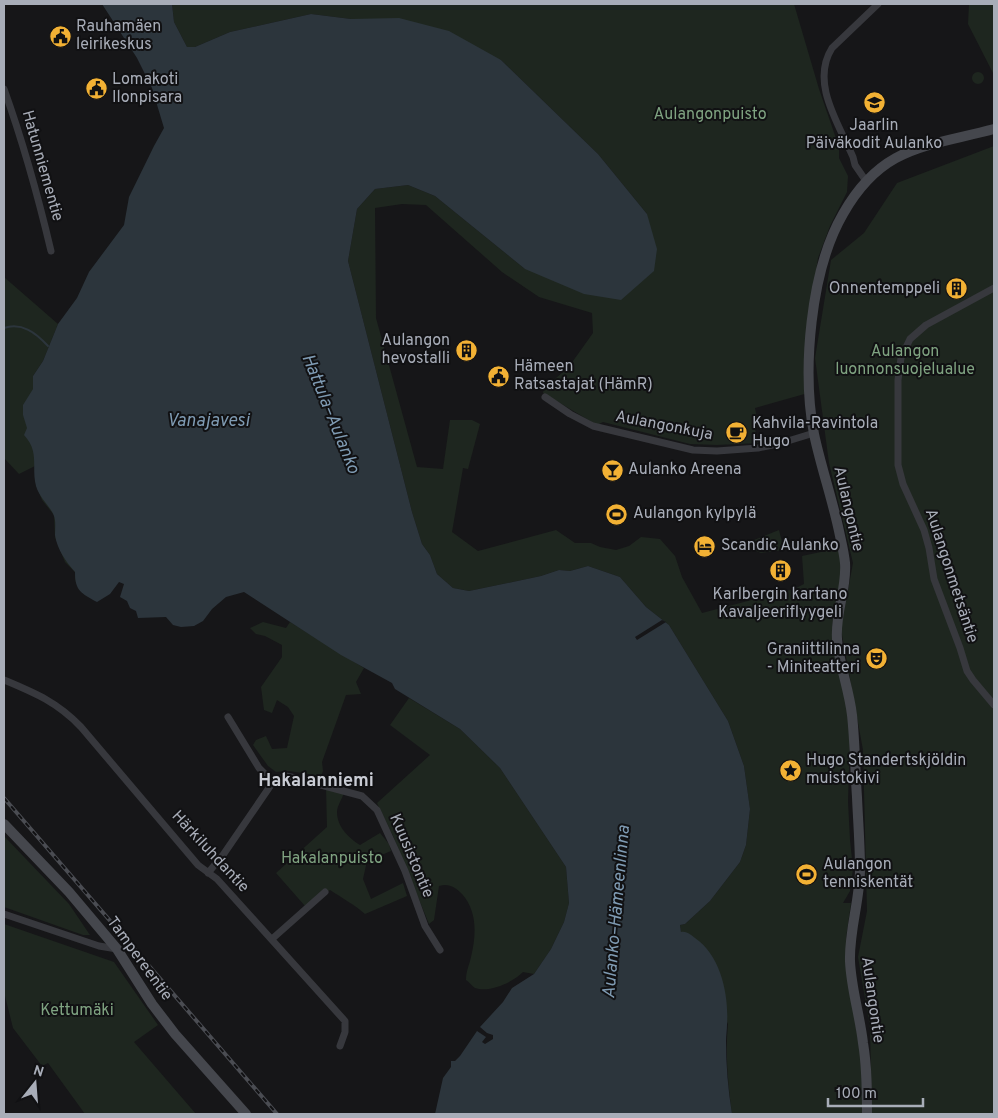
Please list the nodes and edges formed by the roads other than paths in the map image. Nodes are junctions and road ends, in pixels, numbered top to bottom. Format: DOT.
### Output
graph roads {
  1 [pos="878,4"];
  2 [pos="4,90"];
  3 [pos="994,129"];
  4 [pos="866,180"];
  5 [pos="51,251"];
  6 [pos="994,288"];
  7 [pos="546,397"];
  8 [pos="814,433"];
  9 [pos="4,680"];
  10 [pos="994,705"];
  11 [pos="228,717"];
  12 [pos="273,782"];
  13 [pos="4,824"];
  14 [pos="208,873"];
  15 [pos="325,892"];
  16 [pos="4,914"];
  17 [pos="272,939"];
  18 [pos="117,949"];
  19 [pos="440,950"];
  20 [pos="340,1046"];
  21 [pos="246,1114"];
  22 [pos="867,1114"];
  1 -- 4 [label="street"];
  2 -- 5 [label="street, Hatunniementie"];
  3 -- 4 [label="main road, Aulangontie"];
  4 -- 8 [label="main road, Aulangontie"];
  6 -- 10 [label="street, Aulangonmetsäntie"];
  7 -- 8 [label="street, Aulangonkuja"];
  8 -- 22 [label="main road, Aulangontie"];
  9 -- 14 [label="street, Härkiluhdantie"];
  11 -- 12 [label="street"];
  12 -- 14 [label="street"];
  12 -- 19 [label="street, Kuusistontie"];
  13 -- 18 [label="main road, Tampereentie"];
  14 -- 17 [label="street, Härkiluhdantie"];
  15 -- 17 [label="street"];
  16 -- 18 [label="street"];
  17 -- 20 [label="street, Härkiluhdantie"];
  18 -- 21 [label="main road, Tampereentie"];
}
